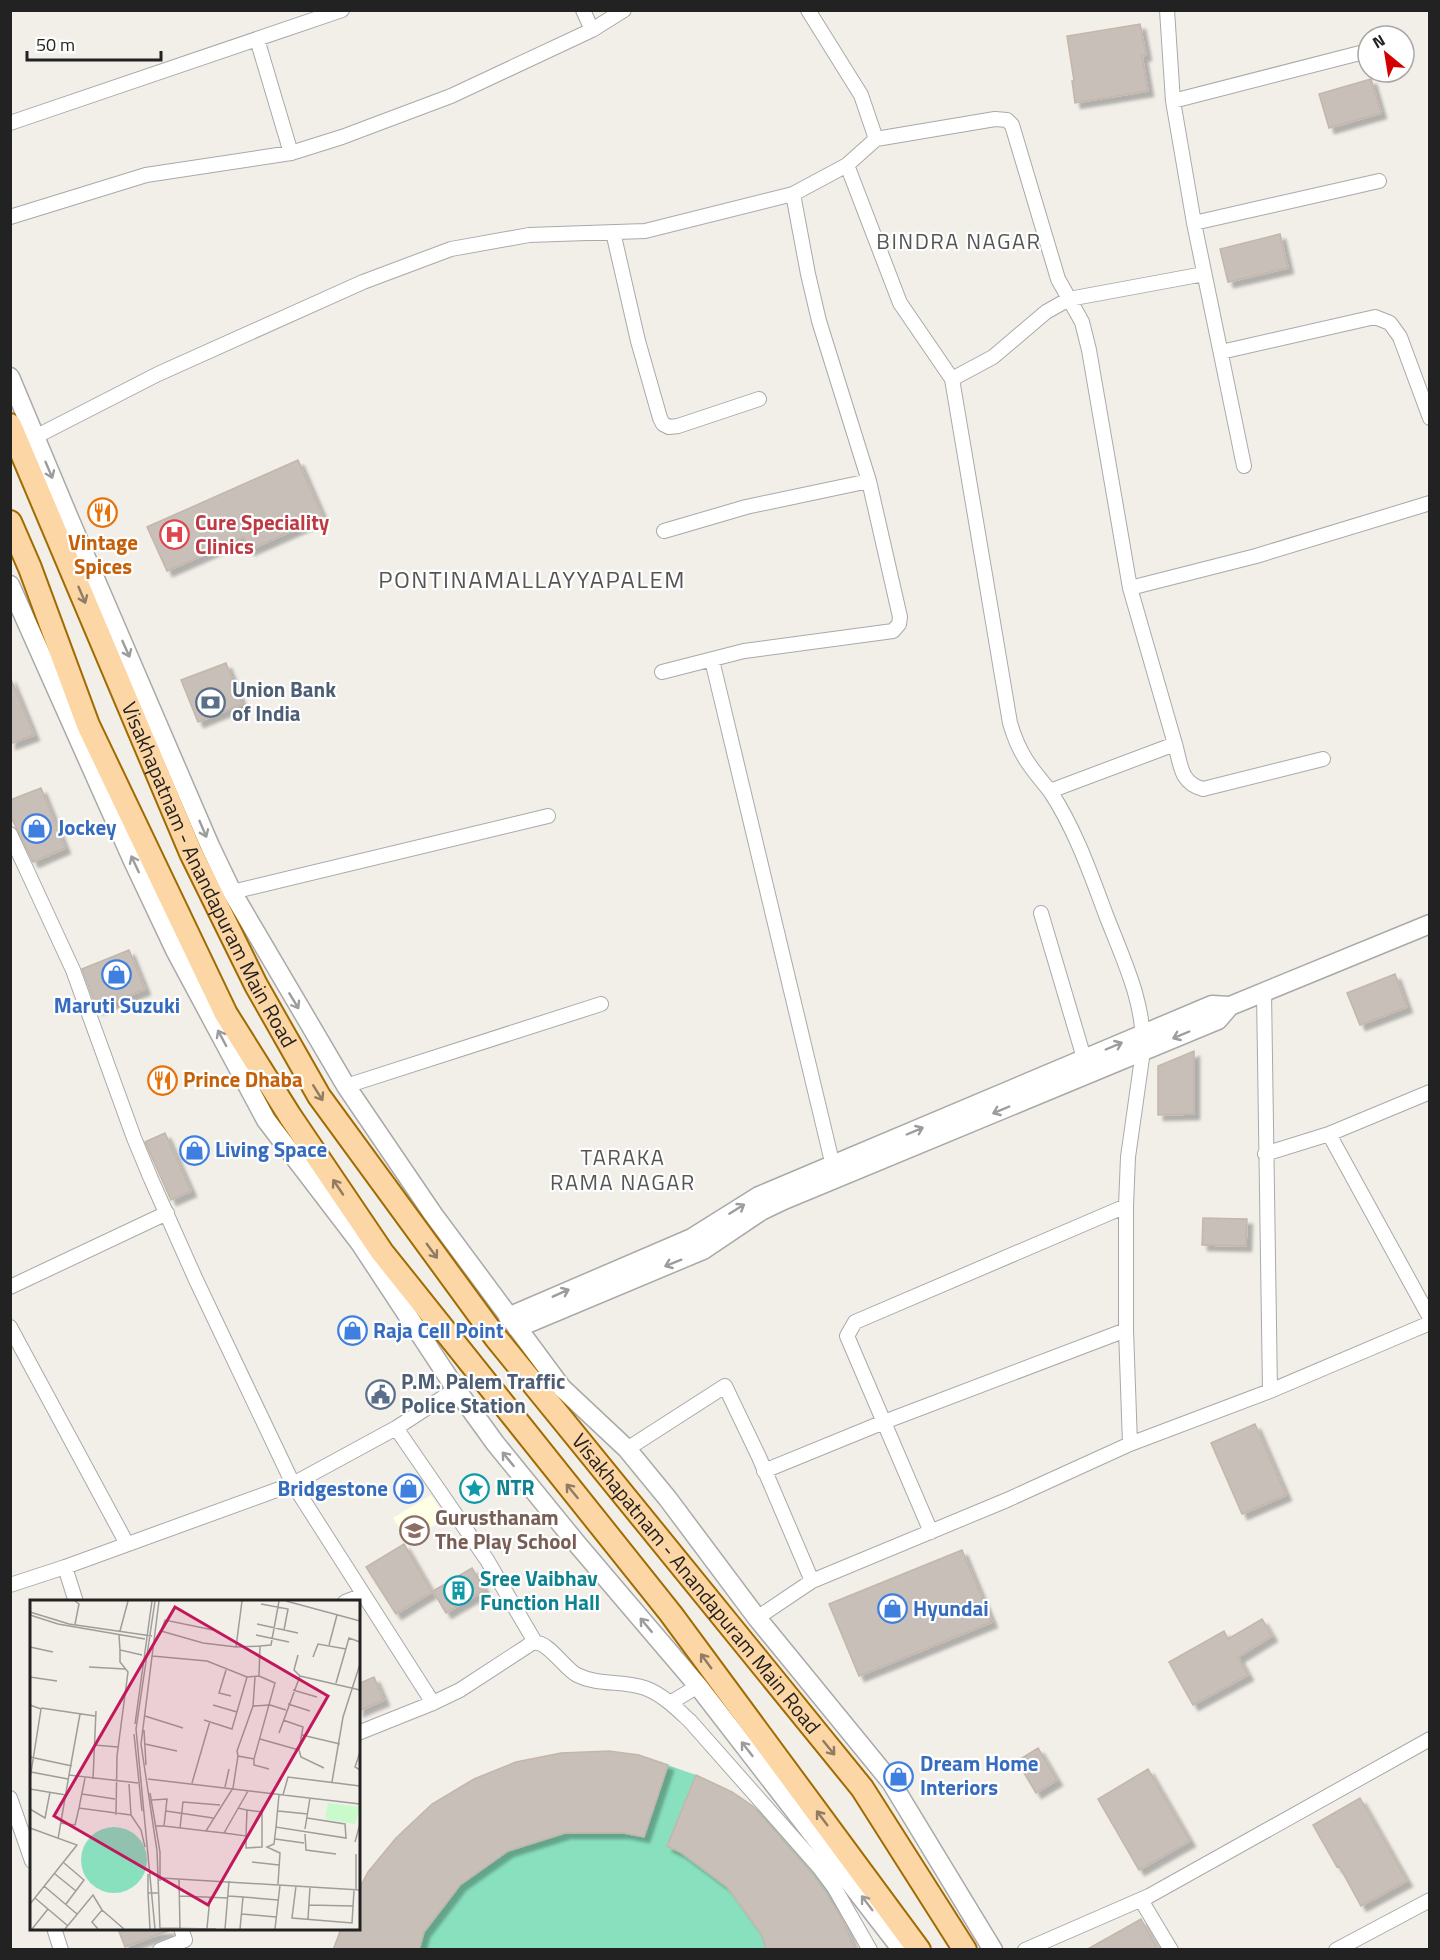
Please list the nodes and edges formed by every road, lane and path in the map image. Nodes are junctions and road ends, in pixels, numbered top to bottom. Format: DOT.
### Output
graph roads {
  1 [pos="342,10"];
  2 [pos="583,10"];
  3 [pos="624,10"];
  4 [pos="808,10"];
  5 [pos="1167,10"];
  6 [pos="592,30"];
  7 [pos="257,39"];
  8 [pos="1356,54"];
  9 [pos="1173,101"];
  10 [pos="10,123"];
  11 [pos="876,139"];
  12 [pos="291,153"];
  13 [pos="847,165"];
  14 [pos="1379,181"];
  15 [pos="793,195"];
  16 [pos="10,217"];
  17 [pos="1194,223"];
  18 [pos="613,232"];
  19 [pos="1204,274"];
  20 [pos="1069,299"];
  21 [pos="1221,352"];
  22 [pos="10,377"];
  23 [pos="952,379"];
  24 [pos="1424,381"];
  25 [pos="759,399"];
  26 [pos="1430,418"];
  27 [pos="10,425"];
  28 [pos="34,437"];
  29 [pos="1244,466"];
  30 [pos="869,481"];
  31 [pos="1430,503"];
  32 [pos="10,522"];
  33 [pos="664,531"];
  34 [pos="10,585"];
  35 [pos="1130,588"];
  36 [pos="712,660"];
  37 [pos="662,672"];
  38 [pos="1175,744"];
  39 [pos="1323,759"];
  40 [pos="1050,791"];
  41 [pos="548,816"];
  42 [pos="10,834"];
  43 [pos="232,892"];
  44 [pos="1041,913"];
  45 [pos="1430,924"];
  46 [pos="1264,992"];
  47 [pos="601,1004"];
  48 [pos="1144,1042"];
  49 [pos="1084,1058"];
  50 [pos="346,1086"];
  51 [pos="1430,1092"];
  52 [pos="1329,1134"];
  53 [pos="1265,1154"];
  54 [pos="832,1166"];
  55 [pos="1126,1206"];
  56 [pos="167,1213"];
  57 [pos="10,1287"];
  58 [pos="1430,1320"];
  59 [pos="512,1323"];
  60 [pos="10,1327"];
  61 [pos="1126,1330"];
  62 [pos="456,1389"];
  63 [pos="1269,1391"];
  64 [pos="884,1422"];
  65 [pos="396,1428"];
  66 [pos="1131,1444"];
  67 [pos="627,1449"];
  68 [pos="764,1471"];
  69 [pos="293,1484"];
  70 [pos="932,1532"];
  71 [pos="127,1544"];
  72 [pos="65,1568"];
  73 [pos="812,1581"];
  74 [pos="10,1585"];
  75 [pos="363,1595"];
  76 [pos="75,1600"];
  77 [pos="350,1600"];
  78 [pos="757,1618"];
  79 [pos="535,1642"];
  80 [pos="698,1686"];
  81 [pos="433,1703"];
  82 [pos="670,1703"];
  83 [pos="360,1732"];
  84 [pos="1430,1739"];
  85 [pos="10,1798"];
  86 [pos="30,1855"];
  87 [pos="1141,1900"];
  88 [pos="1429,1903"];
  89 [pos="54,1930"];
  90 [pos="182,1930"];
  91 [pos="61,1950"];
  92 [pos="160,1950"];
  93 [pos="870,1950"];
  94 [pos="902,1950"];
  95 [pos="919,1950"];
  96 [pos="965,1950"];
  97 [pos="993,1950"];
  98 [pos="1025,1950"];
  99 [pos="1171,1950"];
  100 [pos="1336,1950"];
  1 -- 7 [label="street"];
  2 -- 6 [label="street"];
  3 -- 6 [label="street"];
  4 -- 11 [label="street"];
  5 -- 9 [label="street"];
  6 -- 12 [label="street"];
  7 -- 10 [label="street"];
  7 -- 12 [label="street"];
  8 -- 9 [label="street"];
  9 -- 17 [label="street"];
  11 -- 13 [label="street"];
  11 -- 20 [label="street"];
  12 -- 16 [label="street"];
  13 -- 15 [label="street"];
  13 -- 23 [label="street"];
  14 -- 17 [label="street"];
  15 -- 18 [label="street"];
  15 -- 30 [label="street"];
  17 -- 19 [label="street"];
  18 -- 25 [label="street"];
  18 -- 28 [label="street"];
  19 -- 20 [label="street"];
  19 -- 21 [label="street"];
  20 -- 23 [label="street"];
  20 -- 35 [label="street"];
  21 -- 24 [label="street"];
  21 -- 29 [label="street"];
  22 -- 28 [label="street"];
  23 -- 40 [label="street"];
  24 -- 26 [label="street"];
  27 -- 96 [label="main road, Visakhapatnam - Anandapuram Main Road, one-way"];
  28 -- 43 [label="street, one-way"];
  30 -- 33 [label="street"];
  30 -- 36 [label="street"];
  31 -- 35 [label="street"];
  95 -- 32 [label="main road, Visakhapatnam - Anandapuram Main Road, one-way"];
  62 -- 34 [label="street, one-way"];
  35 -- 38 [label="street"];
  36 -- 37 [label="street"];
  36 -- 54 [label="street"];
  38 -- 39 [label="street"];
  38 -- 40 [label="street"];
  40 -- 48 [label="street"];
  41 -- 43 [label="street"];
  42 -- 56 [label="street"];
  43 -- 50 [label="street, one-way"];
  44 -- 49 [label="street"];
  45 -- 46 [label="street"];
  46 -- 48 [label="street"];
  46 -- 53 [label="street"];
  47 -- 50 [label="street"];
  49 -- 48 [label="street, one-way"];
  48 -- 55 [label="street"];
  48 -- 59 [label="street, one-way"];
  54 -- 49 [label="street, one-way"];
  50 -- 59 [label="street"];
  51 -- 52 [label="street"];
  52 -- 53 [label="street"];
  52 -- 58 [label="street"];
  53 -- 63 [label="street"];
  59 -- 54 [label="street, one-way"];
  55 -- 61 [label="street"];
  55 -- 64 [label="street"];
  56 -- 57 [label="street"];
  56 -- 69 [label="street"];
  58 -- 63 [label="street"];
  59 -- 67 [label="street"];
  60 -- 71 [label="street"];
  61 -- 64 [label="street"];
  61 -- 66 [label="street"];
  62 -- 65 [label="street"];
  80 -- 62 [label="street, one-way"];
  63 -- 66 [label="street"];
  64 -- 68 [label="street"];
  64 -- 70 [label="street"];
  65 -- 69 [label="street"];
  65 -- 79 [label="street"];
  66 -- 70 [label="street"];
  67 -- 68 [label="street"];
  67 -- 78 [label="street"];
  68 -- 73 [label="street"];
  69 -- 71 [label="street"];
  69 -- 75 [label="street"];
  70 -- 73 [label="street"];
  71 -- 72 [label="street"];
  72 -- 74 [label="street"];
  72 -- 76 [label="street"];
  73 -- 78 [label="street"];
  75 -- 77 [label="street"];
  75 -- 81 [label="street"];
  78 -- 97 [label="street"];
  79 -- 81 [label="street"];
  79 -- 82 [label="street"];
  80 -- 82 [label="street"];
  94 -- 80 [label="street, one-way"];
  81 -- 83 [label="street"];
  82 -- 93 [label="street"];
  84 -- 87 [label="street"];
  85 -- 86 [label="street"];
  87 -- 98 [label="street"];
  87 -- 99 [label="street"];
  88 -- 100 [label="street"];
  89 -- 91 [label="street"];
  90 -- 92 [label="street"];
}
